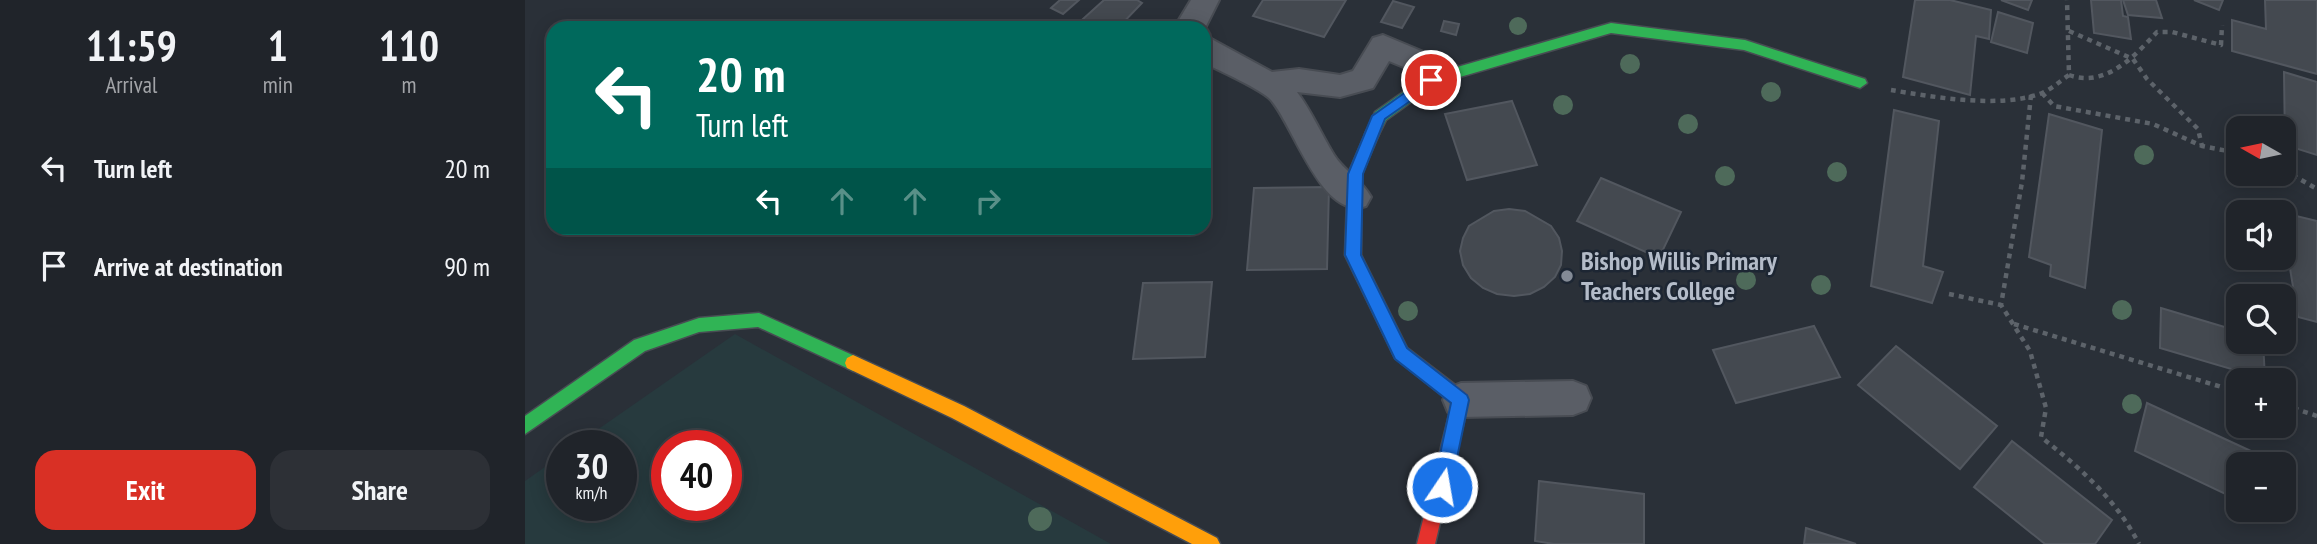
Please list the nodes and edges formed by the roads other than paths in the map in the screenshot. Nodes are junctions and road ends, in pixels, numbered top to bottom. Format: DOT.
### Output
graph roads {
  1 [pos="1205,0"];
  2 [pos="1192,21"];
  3 [pos="1211,52"];
  4 [pos="1447,74"];
  5 [pos="1860,83"];
  6 [pos="1270,84"];
  7 [pos="1355,197"];
  8 [pos="1573,398"];
  9 [pos="1461,400"];
  10 [pos="525,426"];
  11 [pos="1211,544"];
  12 [pos="1426,544"];
  1 -- 2 [label="street"];
  3 -- 6 [label="street"];
  4 -- 5 [label="street"];
  4 -- 6 [label="street"];
  4 -- 7 [label="street"];
  6 -- 7 [label="street"];
  7 -- 9 [label="street"];
  8 -- 9 [label="street"];
  9 -- 12 [label="street"];
  10 -- 11 [label="street"];
}
